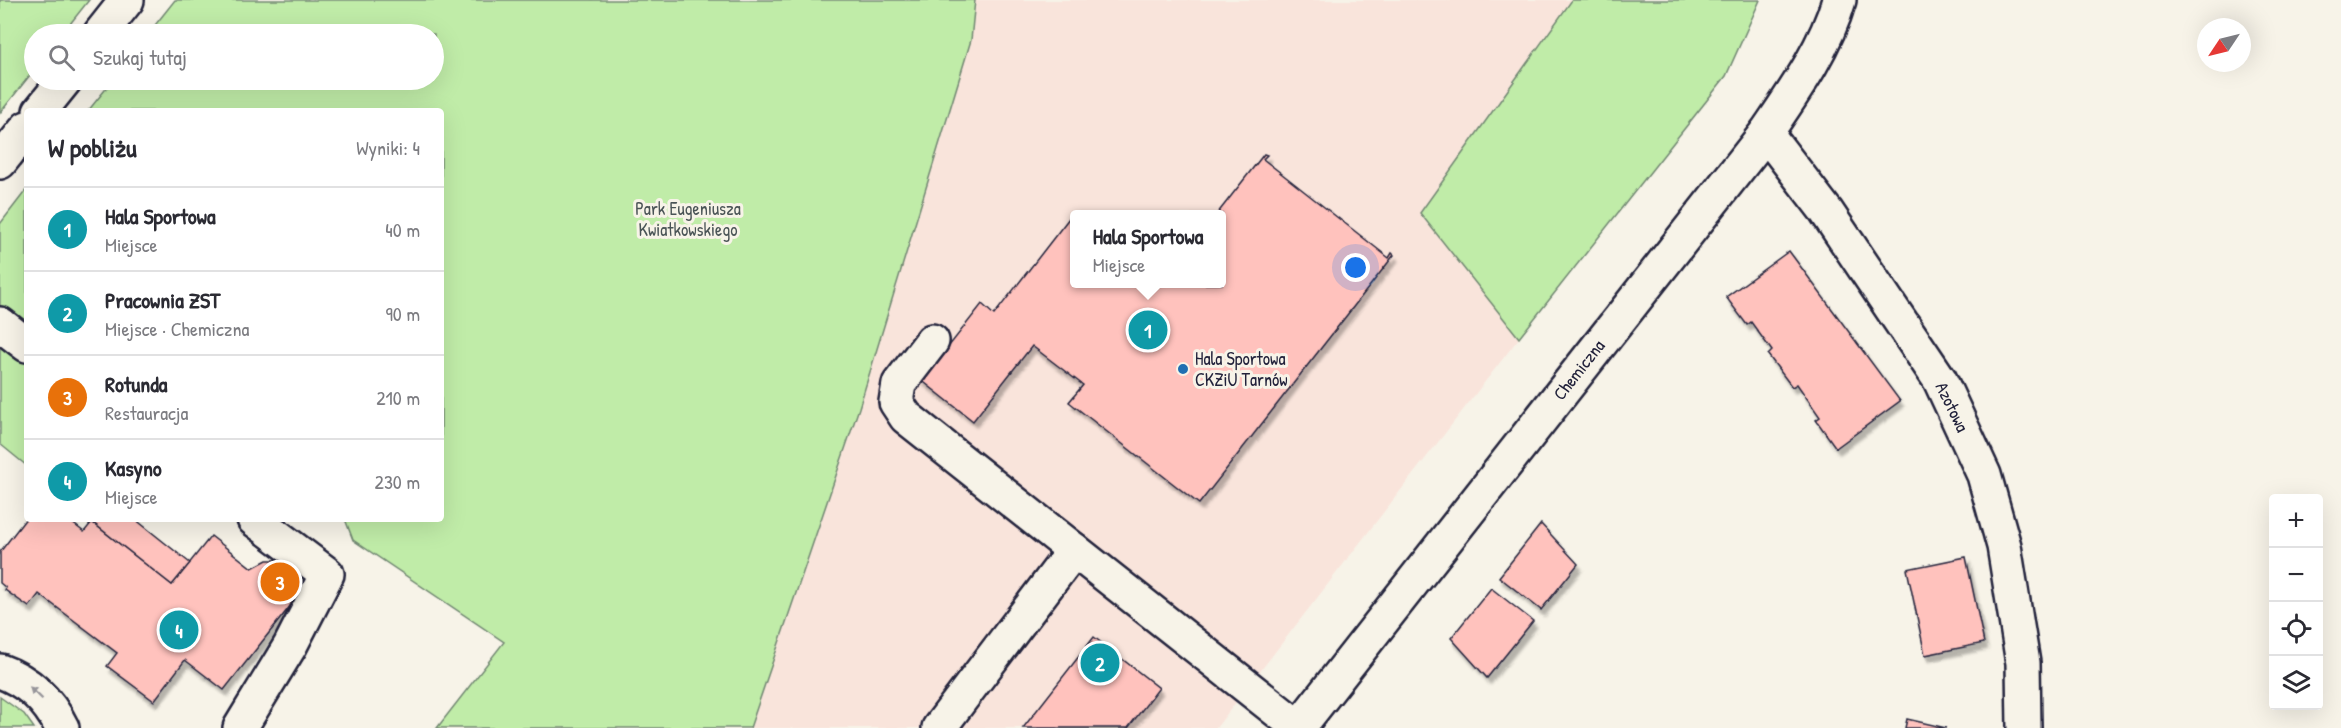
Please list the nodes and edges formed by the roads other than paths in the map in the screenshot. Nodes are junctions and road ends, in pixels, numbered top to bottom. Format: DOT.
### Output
graph roads {
  1 [pos="127,0"];
  2 [pos="1839,0"];
  3 [pos="108,24"];
  4 [pos="57,90"];
  5 [pos="42,108"];
  6 [pos="1766,133"];
  7 [pos="0,324"];
  8 [pos="932,341"];
  9 [pos="24,343"];
  10 [pos="258,522"];
  11 [pos="1074,550"];
  12 [pos="0,671"];
  13 [pos="62,728"];
  14 [pos="240,728"];
  15 [pos="939,728"];
  16 [pos="1298,728"];
  17 [pos="2024,728"];
  1 -- 3 [label="street"];
  2 -- 6 [label="street, Chemiczna"];
  4 -- 5 [label="street"];
  6 -- 16 [label="street, Chemiczna"];
  6 -- 17 [label="street, Azotowa"];
  7 -- 9 [label="street"];
  8 -- 11 [label="street"];
  10 -- 14 [label="street"];
  11 -- 15 [label="street"];
  11 -- 16 [label="street"];
  13 -- 12 [label="street, one-way"];
}
